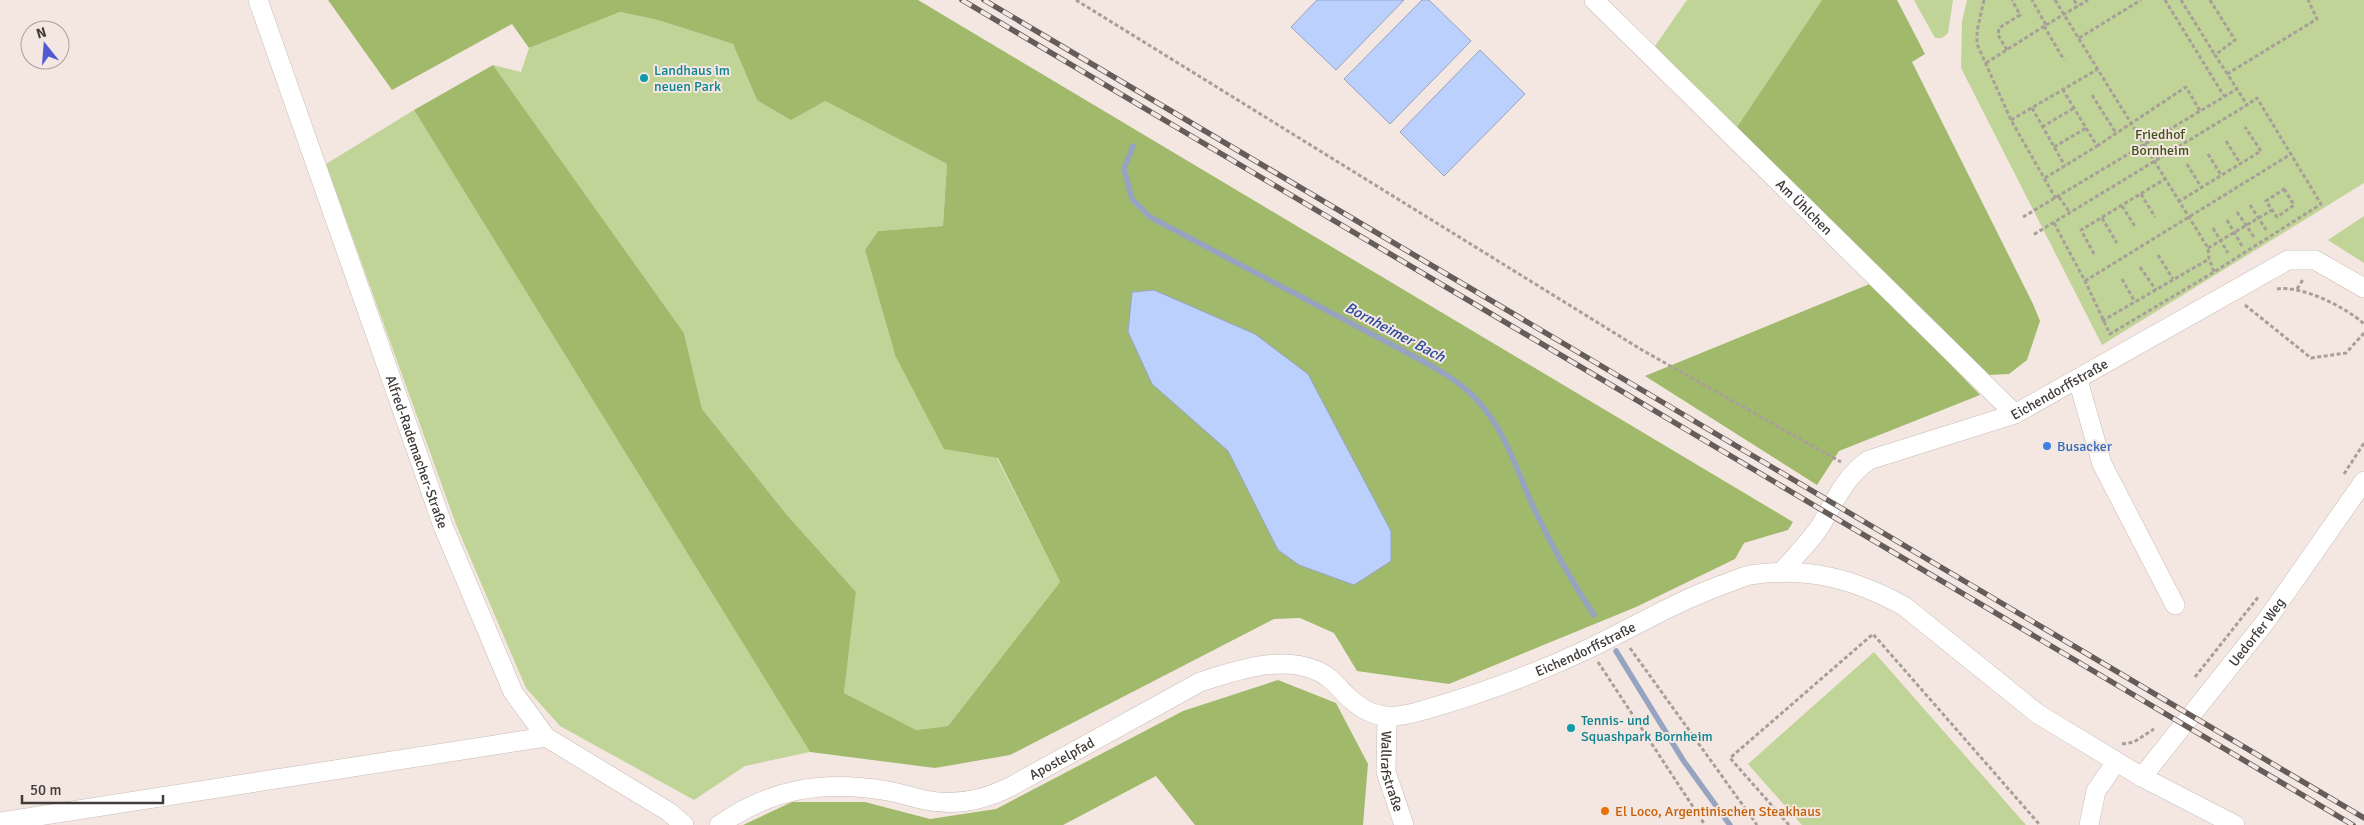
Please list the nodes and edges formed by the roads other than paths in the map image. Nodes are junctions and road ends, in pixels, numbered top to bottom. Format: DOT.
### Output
graph roads {
  1 [pos="258,0"];
  2 [pos="1594,0"];
  3 [pos="2364,288"];
  4 [pos="2078,380"];
  5 [pos="2015,414"];
  6 [pos="2364,481"];
  7 [pos="1781,573"];
  8 [pos="2175,605"];
  9 [pos="1387,717"];
  10 [pos="546,737"];
  11 [pos="2112,759"];
  12 [pos="2142,777"];
  13 [pos="0,822"];
  14 [pos="684,825"];
  15 [pos="719,825"];
  16 [pos="1404,825"];
  17 [pos="2089,825"];
  18 [pos="2235,825"];
  1 -- 10 [label="street, Alfred-Rademacher-Straße"];
  2 -- 5 [label="street, Am Ühlchen"];
  3 -- 4 [label="street, Eichendorffstraße"];
  4 -- 5 [label="street, Eichendorffstraße"];
  4 -- 8 [label="street"];
  5 -- 7 [label="street, Eichendorffstraße"];
  6 -- 12 [label="street, Uedorfer Weg"];
  7 -- 9 [label="street, Eichendorffstraße"];
  7 -- 11 [label="street, Eichendorffstraße"];
  9 -- 15 [label="street, Apostelpfad"];
  9 -- 16 [label="street, Wallrafstraße"];
  10 -- 13 [label="street"];
  10 -- 14 [label="street, Alfred-Rademacher-Straße"];
  11 -- 12 [label="street, Eichendorffstraße"];
  11 -- 17 [label="street"];
  12 -- 18 [label="street, Eichendorffstraße"];
}
